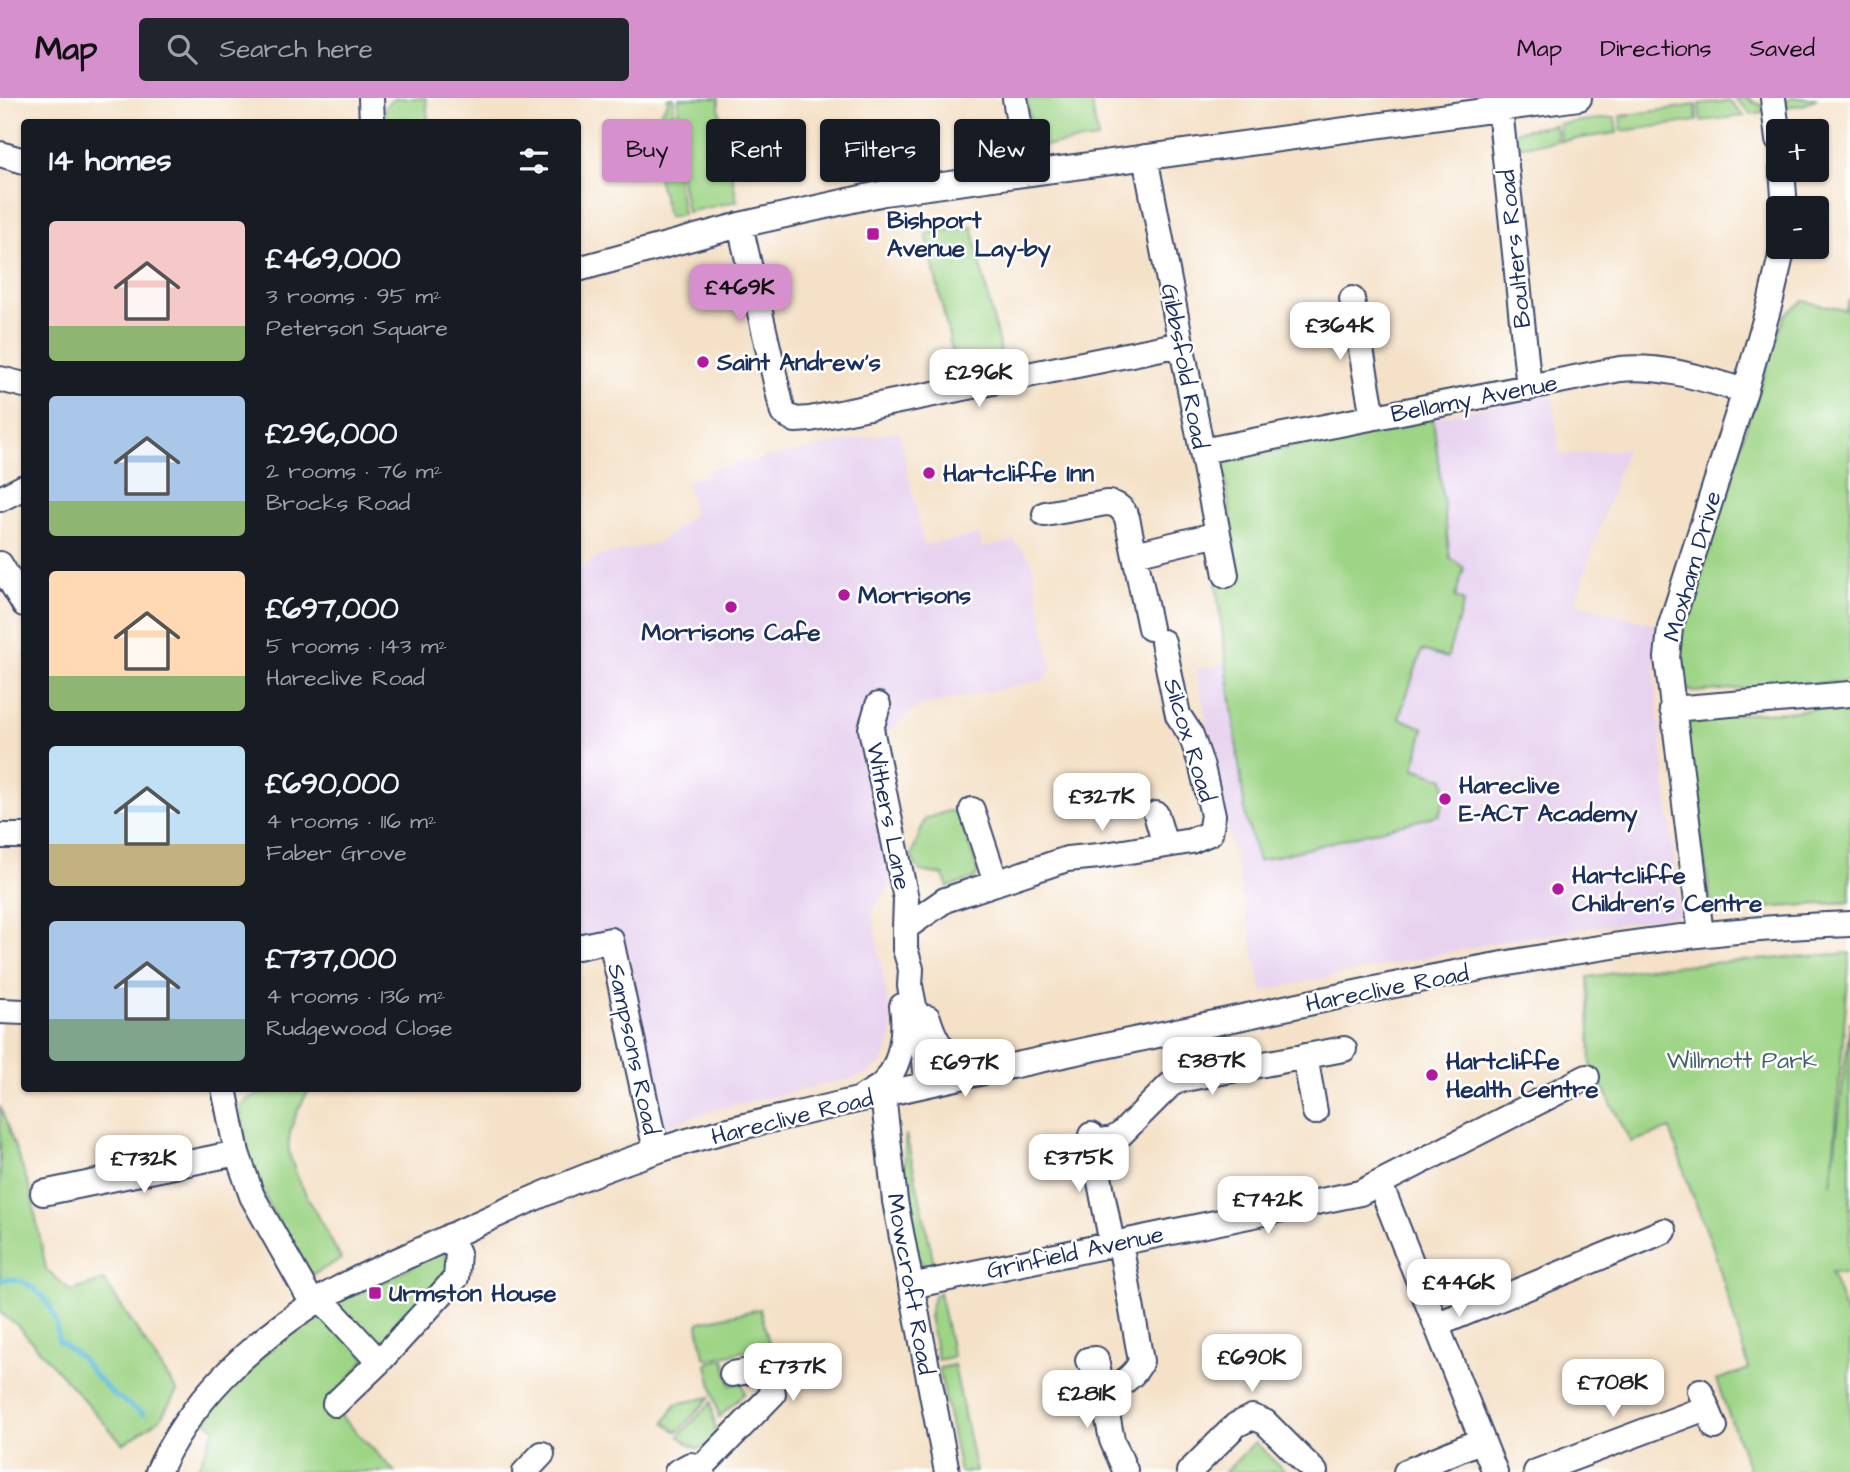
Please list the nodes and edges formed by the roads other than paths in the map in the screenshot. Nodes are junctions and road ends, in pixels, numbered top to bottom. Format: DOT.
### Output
graph roads {
  1 [pos="371,98"];
  2 [pos="1014,98"];
  3 [pos="1578,98"];
  4 [pos="1773,98"];
  5 [pos="1500,110"];
  6 [pos="372,119"];
  7 [pos="1018,119"];
  8 [pos="1776,119"];
  9 [pos="0,154"];
  10 [pos="1145,157"];
  11 [pos="21,160"];
  12 [pos="1050,170"];
  13 [pos="963,182"];
  14 [pos="740,225"];
  15 [pos="1780,259"];
  16 [pos="581,268"];
  17 [pos="1352,299"];
  18 [pos="1181,344"];
  19 [pos="0,379"];
  20 [pos="21,383"];
  21 [pos="1528,388"];
  22 [pos="1745,391"];
  23 [pos="1373,417"];
  24 [pos="1202,451"];
  25 [pos="21,488"];
  26 [pos="0,499"];
  27 [pos="1045,514"];
  28 [pos="1218,534"];
  29 [pos="1135,554"];
  30 [pos="0,565"];
  31 [pos="1226,575"];
  32 [pos="21,599"];
  33 [pos="1850,694"];
  34 [pos="878,705"];
  35 [pos="1672,709"];
  36 [pos="972,810"];
  37 [pos="1156,814"];
  38 [pos="0,836"];
  39 [pos="21,836"];
  40 [pos="1165,845"];
  41 [pos="996,883"];
  42 [pos="1850,924"];
  43 [pos="1700,934"];
  44 [pos="581,946"];
  45 [pos="907,949"];
  46 [pos="0,1011"];
  47 [pos="21,1012"];
  48 [pos="1344,1049"];
  49 [pos="1305,1056"];
  50 [pos="990,1070"];
  51 [pos="1587,1077"];
  52 [pos="927,1084"];
  53 [pos="226,1092"];
  54 [pos="883,1094"];
  55 [pos="857,1100"];
  56 [pos="1315,1112"];
  57 [pos="656,1151"];
  58 [pos="237,1153"];
  59 [pos="55,1184"];
  60 [pos="1380,1184"];
  61 [pos="1665,1235"];
  62 [pos="450,1236"];
  63 [pos="1116,1244"];
  64 [pos="911,1286"];
  65 [pos="317,1302"];
  66 [pos="1436,1325"];
  67 [pos="1088,1360"];
  68 [pos="379,1362"];
  69 [pos="732,1374"];
  70 [pos="1102,1391"];
  71 [pos="335,1404"];
  72 [pos="1707,1409"];
  73 [pos="1482,1440"];
  74 [pos="1125,1470"];
  75 [pos="693,1471"];
  76 [pos="158,1472"];
  77 [pos="947,1472"];
  78 [pos="1189,1472"];
  79 [pos="1315,1472"];
  80 [pos="1406,1472"];
  81 [pos="1495,1472"];
  82 [pos="1536,1472"];
  1 -- 6 [label="street"];
  2 -- 7 [label="street"];
  3 -- 5 [label="street"];
  4 -- 8 [label="street"];
  5 -- 10 [label="street"];
  5 -- 21 [label="street, Boulters Road"];
  9 -- 11 [label="street"];
  10 -- 12 [label="street"];
  10 -- 18 [label="street, Gibbsfold Road"];
  13 -- 14 [label="street"];
  14 -- 16 [label="street"];
  14 -- 18 [label="street"];
  15 -- 22 [label="street, Moxham Drive"];
  17 -- 23 [label="street"];
  18 -- 24 [label="street, Gibbsfold Road"];
  19 -- 20 [label="street"];
  21 -- 22 [label="street, Bellamy Avenue"];
  21 -- 23 [label="street, Bellamy Avenue"];
  22 -- 35 [label="street, Moxham Drive"];
  23 -- 24 [label="street, Bellamy Avenue"];
  24 -- 28 [label="street, Gibbsfold Road"];
  25 -- 26 [label="street"];
  27 -- 29 [label="street"];
  28 -- 29 [label="street"];
  28 -- 31 [label="street, Gibbsfold Road"];
  29 -- 40 [label="street, Silcox Road"];
  30 -- 32 [label="street"];
  33 -- 35 [label="street"];
  34 -- 45 [label="street, Withers Lane"];
  35 -- 43 [label="street, Moxham Drive"];
  36 -- 41 [label="street"];
  37 -- 40 [label="street"];
  38 -- 39 [label="street"];
  40 -- 41 [label="street, Silcox Road"];
  41 -- 45 [label="street, Silcox Road"];
  42 -- 43 [label="street, Hareclive Road"];
  43 -- 50 [label="street, Hareclive Road"];
  44 -- 57 [label="street, Sampsons Road"];
  45 -- 50 [label="street"];
  45 -- 52 [label="street"];
  45 -- 55 [label="street"];
  46 -- 47 [label="street"];
  48 -- 49 [label="street"];
  49 -- 56 [label="street"];
  49 -- 63 [label="street"];
  50 -- 52 [label="street, Hareclive Road"];
  51 -- 60 [label="street, Grinfield Avenue"];
  52 -- 54 [label="street, Hareclive Road"];
  53 -- 58 [label="street"];
  54 -- 55 [label="street, Hareclive Road"];
  54 -- 64 [label="street, Mowcroft Road"];
  55 -- 57 [label="street, Hareclive Road"];
  57 -- 62 [label="street, Hareclive Road"];
  58 -- 59 [label="street"];
  58 -- 65 [label="street"];
  60 -- 63 [label="street, Grinfield Avenue"];
  60 -- 66 [label="street"];
  61 -- 66 [label="street"];
  62 -- 65 [label="street, Hareclive Road"];
  62 -- 68 [label="street"];
  63 -- 64 [label="street, Grinfield Avenue"];
  63 -- 70 [label="street"];
  64 -- 77 [label="street, Mowcroft Road"];
  65 -- 68 [label="street"];
  65 -- 76 [label="street, Hareclive Road"];
  66 -- 73 [label="street"];
  67 -- 70 [label="street"];
  68 -- 71 [label="street"];
  69 -- 75 [label="street"];
  70 -- 74 [label="street"];
  72 -- 82 [label="street"];
  73 -- 80 [label="street"];
  73 -- 81 [label="street"];
  78 -- 79 [label="street"];
}
